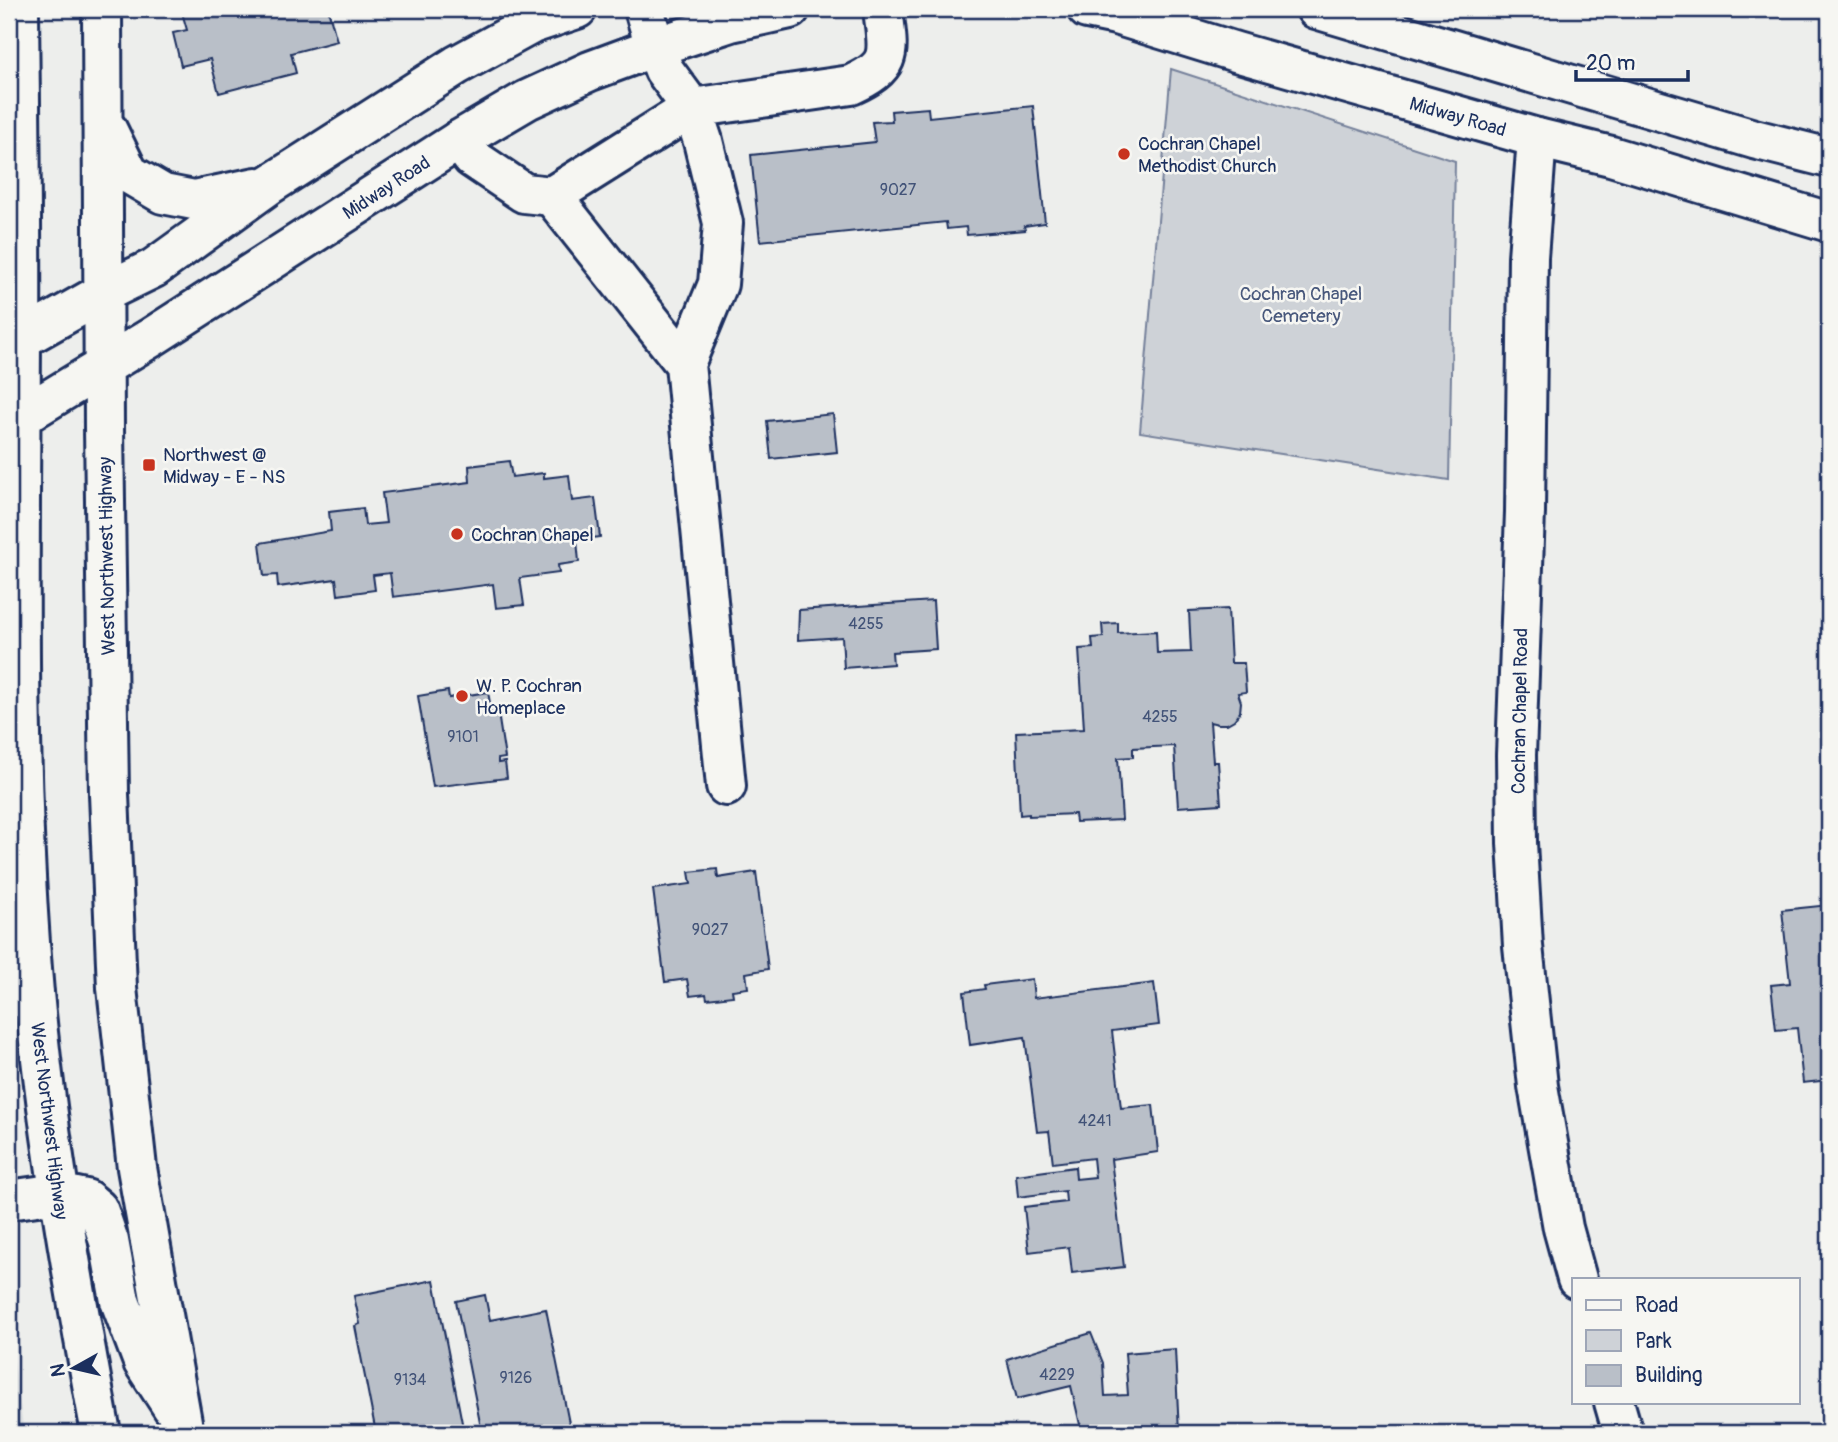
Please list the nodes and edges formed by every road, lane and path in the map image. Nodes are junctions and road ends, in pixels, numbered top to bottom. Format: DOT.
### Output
graph roads {
  1 [pos="19,9"];
  2 [pos="102,9"];
  3 [pos="578,9"];
  4 [pos="644,9"];
  5 [pos="790,9"];
  6 [pos="883,9"];
  7 [pos="1087,9"];
  8 [pos="1315,9"];
  9 [pos="655,47"];
  10 [pos="1546,78"];
  11 [pos="692,108"];
  12 [pos="102,116"];
  13 [pos="1537,138"];
  14 [pos="459,140"];
  15 [pos="1829,158"];
  16 [pos="269,185"];
  17 [pos="552,195"];
  18 [pos="1829,222"];
  19 [pos="103,293"];
  20 [pos="15,343"];
  21 [pos="685,364"];
  22 [pos="103,367"];
  23 [pos="15,420"];
  24 [pos="726,786"];
  25 [pos="22,996"];
  26 [pos="58,1193"];
  27 [pos="9,1200"];
  28 [pos="1577,1278"];
  29 [pos="1615,1404"];
  30 [pos="183,1427"];
  31 [pos="101,1433"];
  32 [pos="1623,1433"];
  1 -- 20 [label="main road, West Northwest Highway"];
  2 -- 12 [label="main road, West Northwest Highway"];
  3 -- 16 [label="main road"];
  4 -- 9 [label="main road"];
  5 -- 9 [label="main road, Midway Road"];
  6 -- 11 [label="main road"];
  7 -- 13 [label="main road, Midway Road"];
  8 -- 10 [label="main road"];
  9 -- 11 [label="main road"];
  9 -- 14 [label="main road, Midway Road"];
  10 -- 13 [label="main road, Cochran Chapel Road"];
  10 -- 15 [label="main road"];
  11 -- 17 [label="main road"];
  11 -- 21 [label="main road"];
  12 -- 16 [label="main road"];
  12 -- 19 [label="main road, West Northwest Highway"];
  13 -- 18 [label="main road, Midway Road"];
  13 -- 28 [label="main road, Cochran Chapel Road"];
  14 -- 17 [label="main road"];
  14 -- 22 [label="main road, Midway Road"];
  16 -- 19 [label="main road"];
  17 -- 21 [label="main road"];
  19 -- 20 [label="main road"];
  19 -- 22 [label="main road, West Northwest Highway"];
  20 -- 23 [label="main road, West Northwest Highway"];
  21 -- 24 [label="main road"];
  22 -- 23 [label="main road, Midway Road"];
  22 -- 30 [label="main road, West Northwest Highway"];
  23 -- 25 [label="main road, West Northwest Highway"];
  25 -- 26 [label="main road, West Northwest Highway"];
  26 -- 27 [label="main road"];
  26 -- 30 [label="main road"];
  26 -- 31 [label="main road, West Northwest Highway"];
  29 -- 32 [label="main road"];
}
